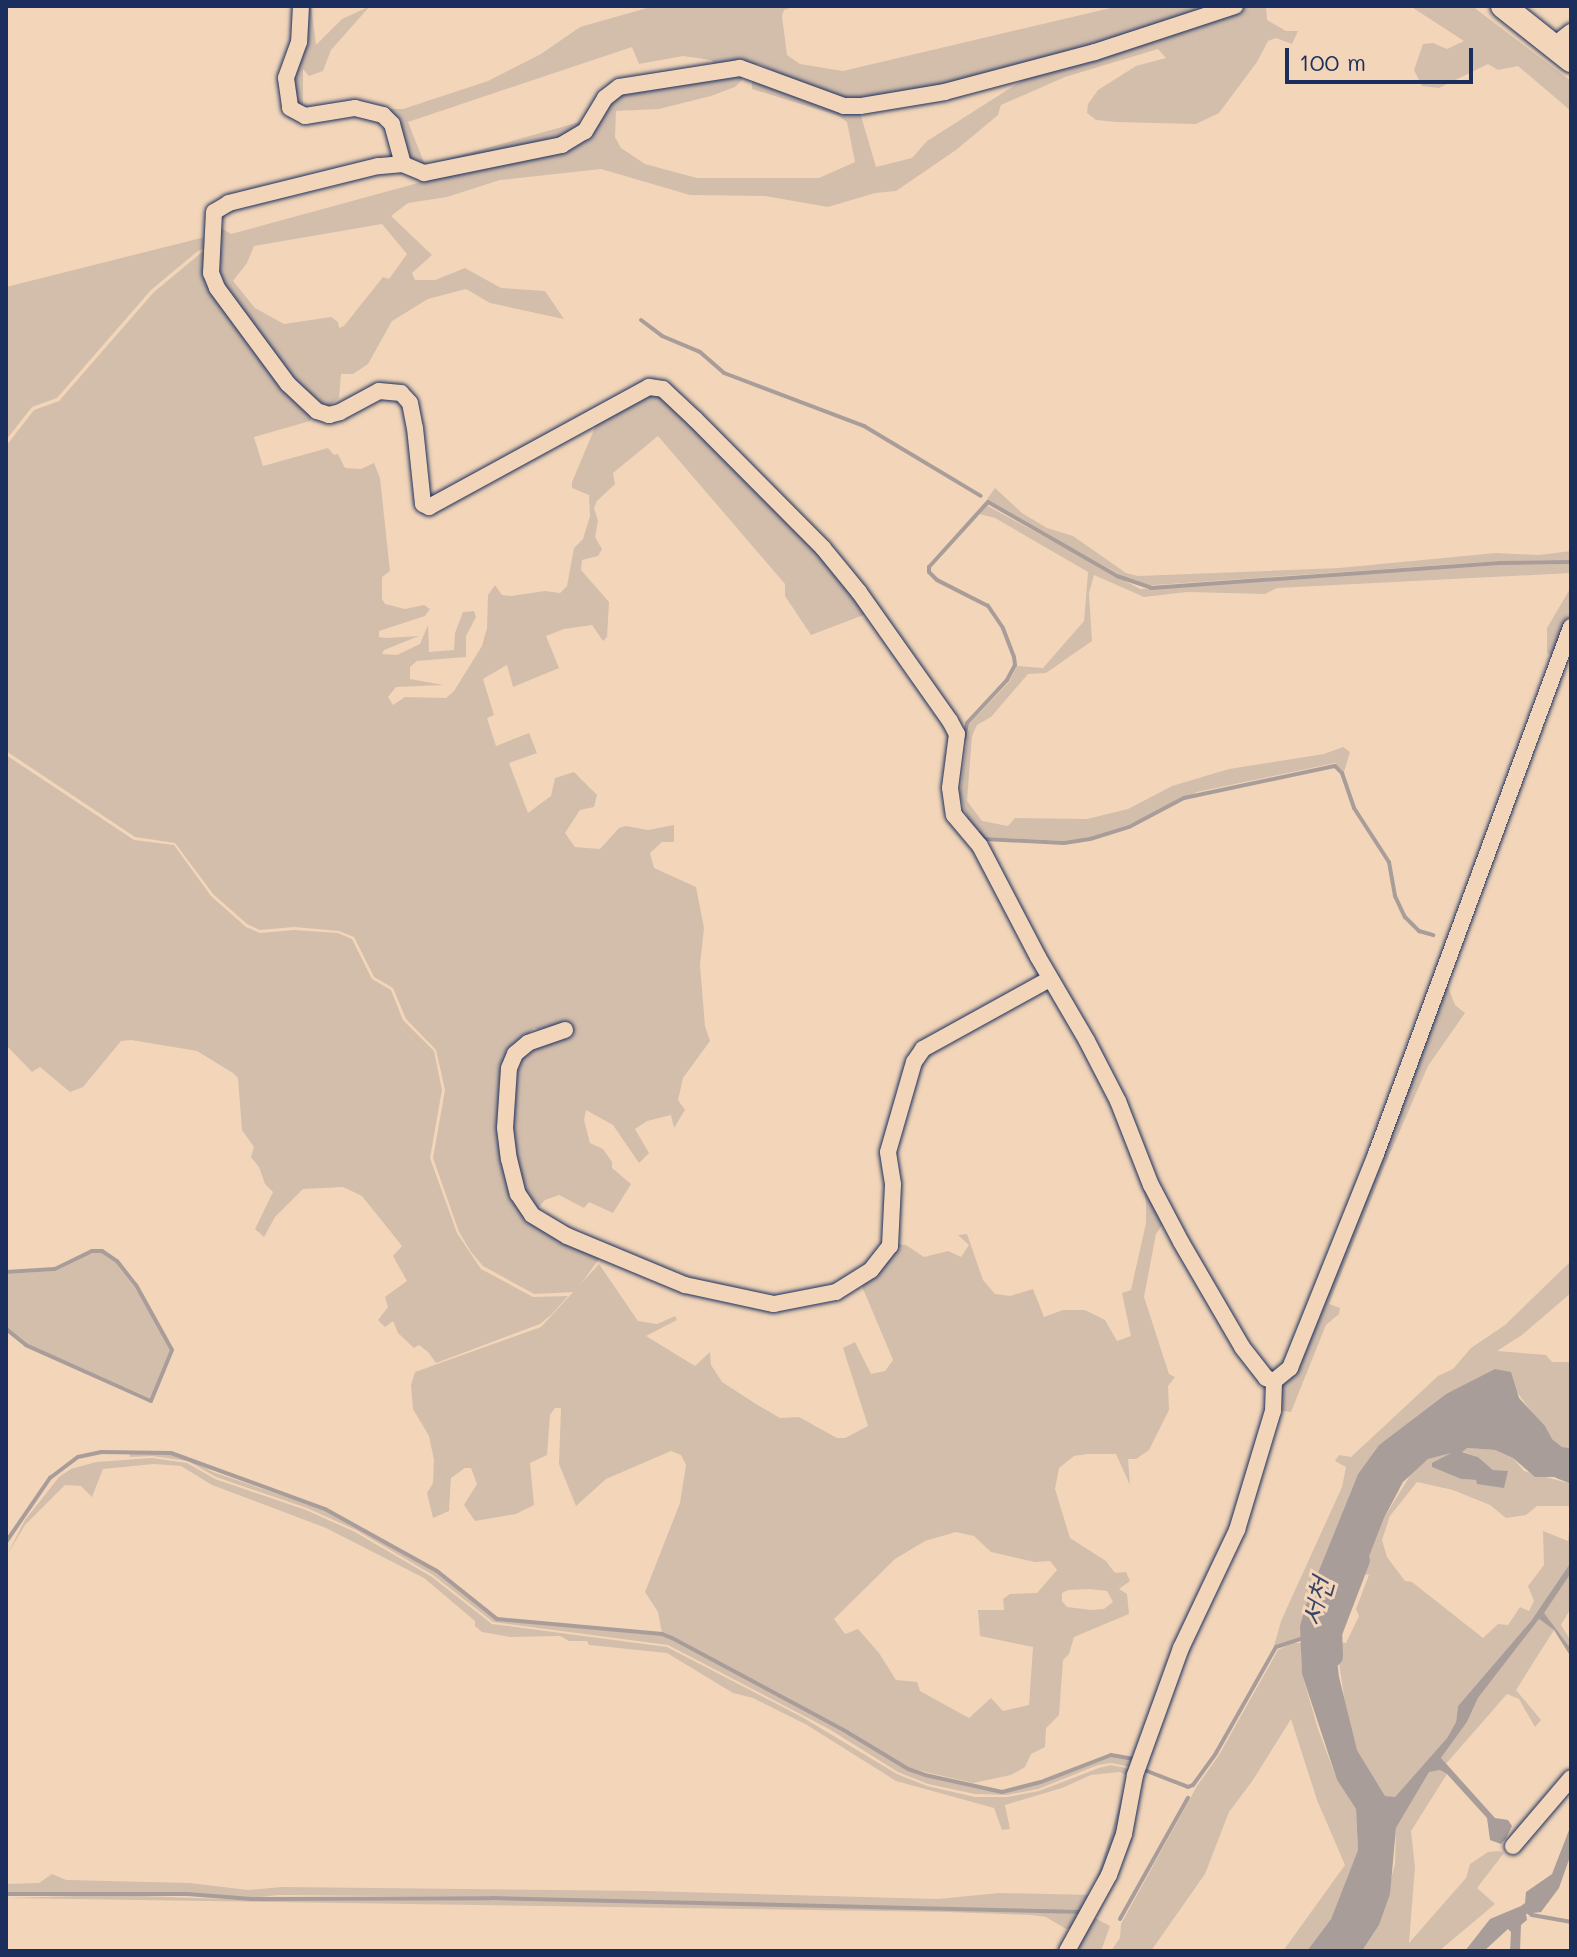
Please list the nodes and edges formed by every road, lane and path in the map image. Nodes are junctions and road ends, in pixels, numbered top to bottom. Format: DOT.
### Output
graph roads {
  1 [pos="301,6"];
  2 [pos="1235,6"];
  3 [pos="1503,6"];
  4 [pos="1565,46"];
  5 [pos="403,164"];
  6 [pos="1571,627"];
  7 [pos="1050,979"];
  8 [pos="565,1030"];
  9 [pos="1274,1381"];
  10 [pos="1571,1778"];
  11 [pos="1513,1846"];
  12 [pos="1067,1951"];
  1 -- 5 [label="street"];
  2 -- 5 [label="street"];
  3 -- 4 [label="highway"];
  5 -- 7 [label="street"];
  6 -- 9 [label="street"];
  7 -- 8 [label="street"];
  7 -- 9 [label="street"];
  9 -- 12 [label="street"];
  10 -- 11 [label="street"];
}
